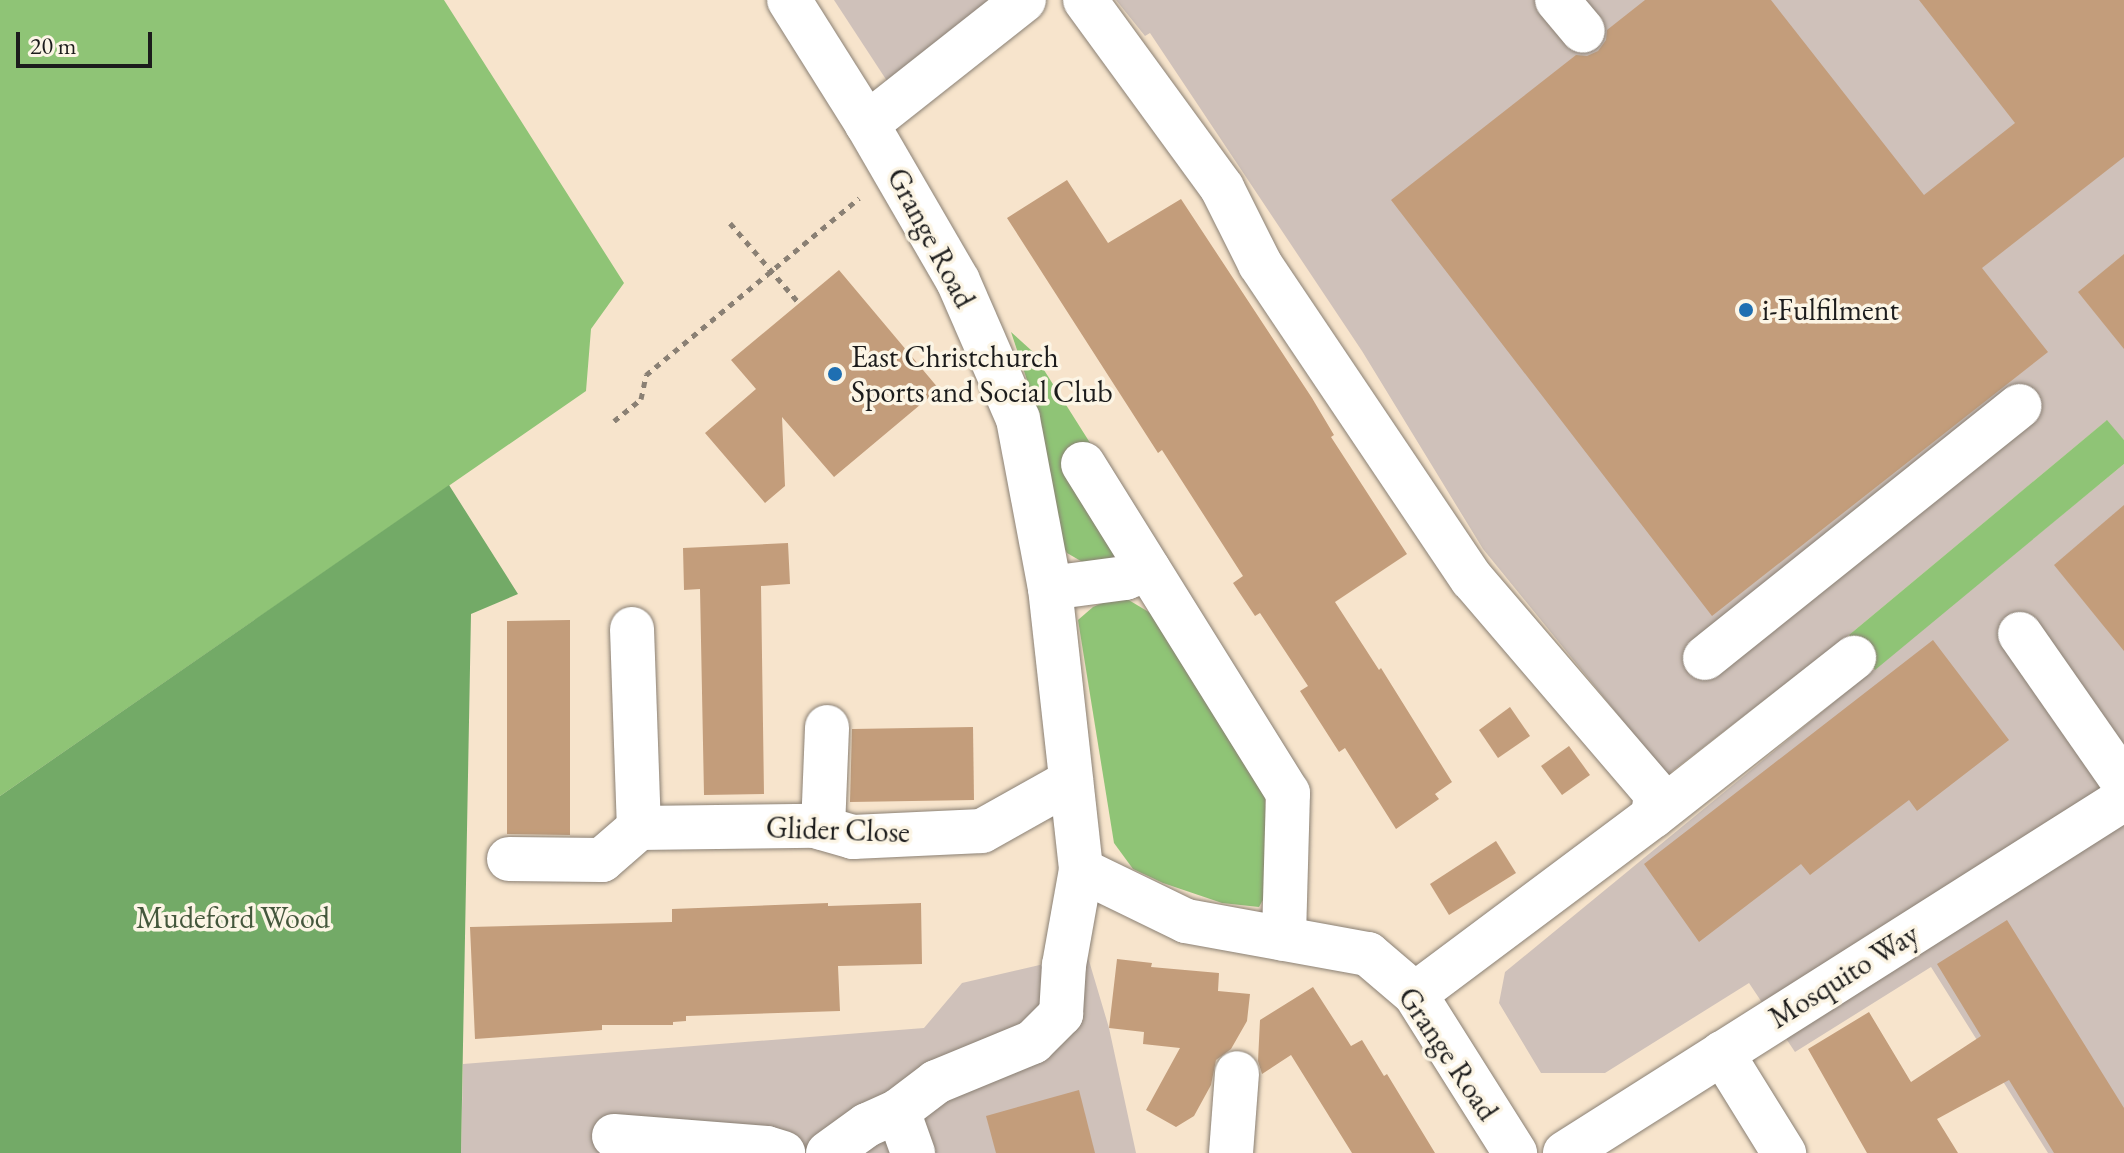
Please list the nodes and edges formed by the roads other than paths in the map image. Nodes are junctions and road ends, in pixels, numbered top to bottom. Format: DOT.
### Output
graph roads {
  1 [pos="789,0"];
  2 [pos="1024,0"];
  3 [pos="1085,0"];
  4 [pos="867,124"];
  5 [pos="2019,406"];
  6 [pos="1083,464"];
  7 [pos="1148,569"];
  8 [pos="1050,588"];
  9 [pos="632,629"];
  10 [pos="2020,634"];
  11 [pos="1705,658"];
  12 [pos="1854,658"];
  13 [pos="827,727"];
  14 [pos="1071,781"];
  15 [pos="2124,783"];
  16 [pos="2124,799"];
  17 [pos="1654,805"];
  18 [pos="639,828"];
  19 [pos="823,828"];
  20 [pos="509,859"];
  21 [pos="1081,870"];
  22 [pos="1284,939"];
  23 [pos="1415,994"];
  24 [pos="1722,1053"];
  25 [pos="1237,1073"];
  26 [pos="898,1111"];
  27 [pos="614,1136"];
  28 [pos="783,1153"];
  29 [pos="828,1153"];
  30 [pos="913,1153"];
  31 [pos="1231,1153"];
  32 [pos="1515,1153"];
  33 [pos="1565,1153"];
  34 [pos="1784,1153"];
  1 -- 4 [label="street, Grange Road"];
  2 -- 4 [label="street"];
  3 -- 17 [label="street"];
  4 -- 8 [label="street, Grange Road"];
  5 -- 11 [label="street"];
  6 -- 7 [label="street"];
  7 -- 8 [label="street"];
  7 -- 22 [label="street"];
  8 -- 14 [label="street, Grange Road"];
  9 -- 18 [label="street"];
  10 -- 15 [label="street"];
  12 -- 17 [label="street"];
  13 -- 19 [label="street"];
  14 -- 19 [label="street, Glider Close"];
  14 -- 21 [label="street, Grange Road"];
  16 -- 24 [label="street, Mosquito Way"];
  17 -- 23 [label="street"];
  18 -- 19 [label="street, Glider Close"];
  18 -- 20 [label="street"];
  21 -- 22 [label="street, Grange Road"];
  21 -- 26 [label="street"];
  22 -- 23 [label="street, Grange Road"];
  23 -- 32 [label="street, Grange Road"];
  24 -- 33 [label="street, Mosquito Way"];
  24 -- 34 [label="street"];
  25 -- 31 [label="street"];
  26 -- 29 [label="street"];
  26 -- 30 [label="street"];
  27 -- 28 [label="street"];
}
